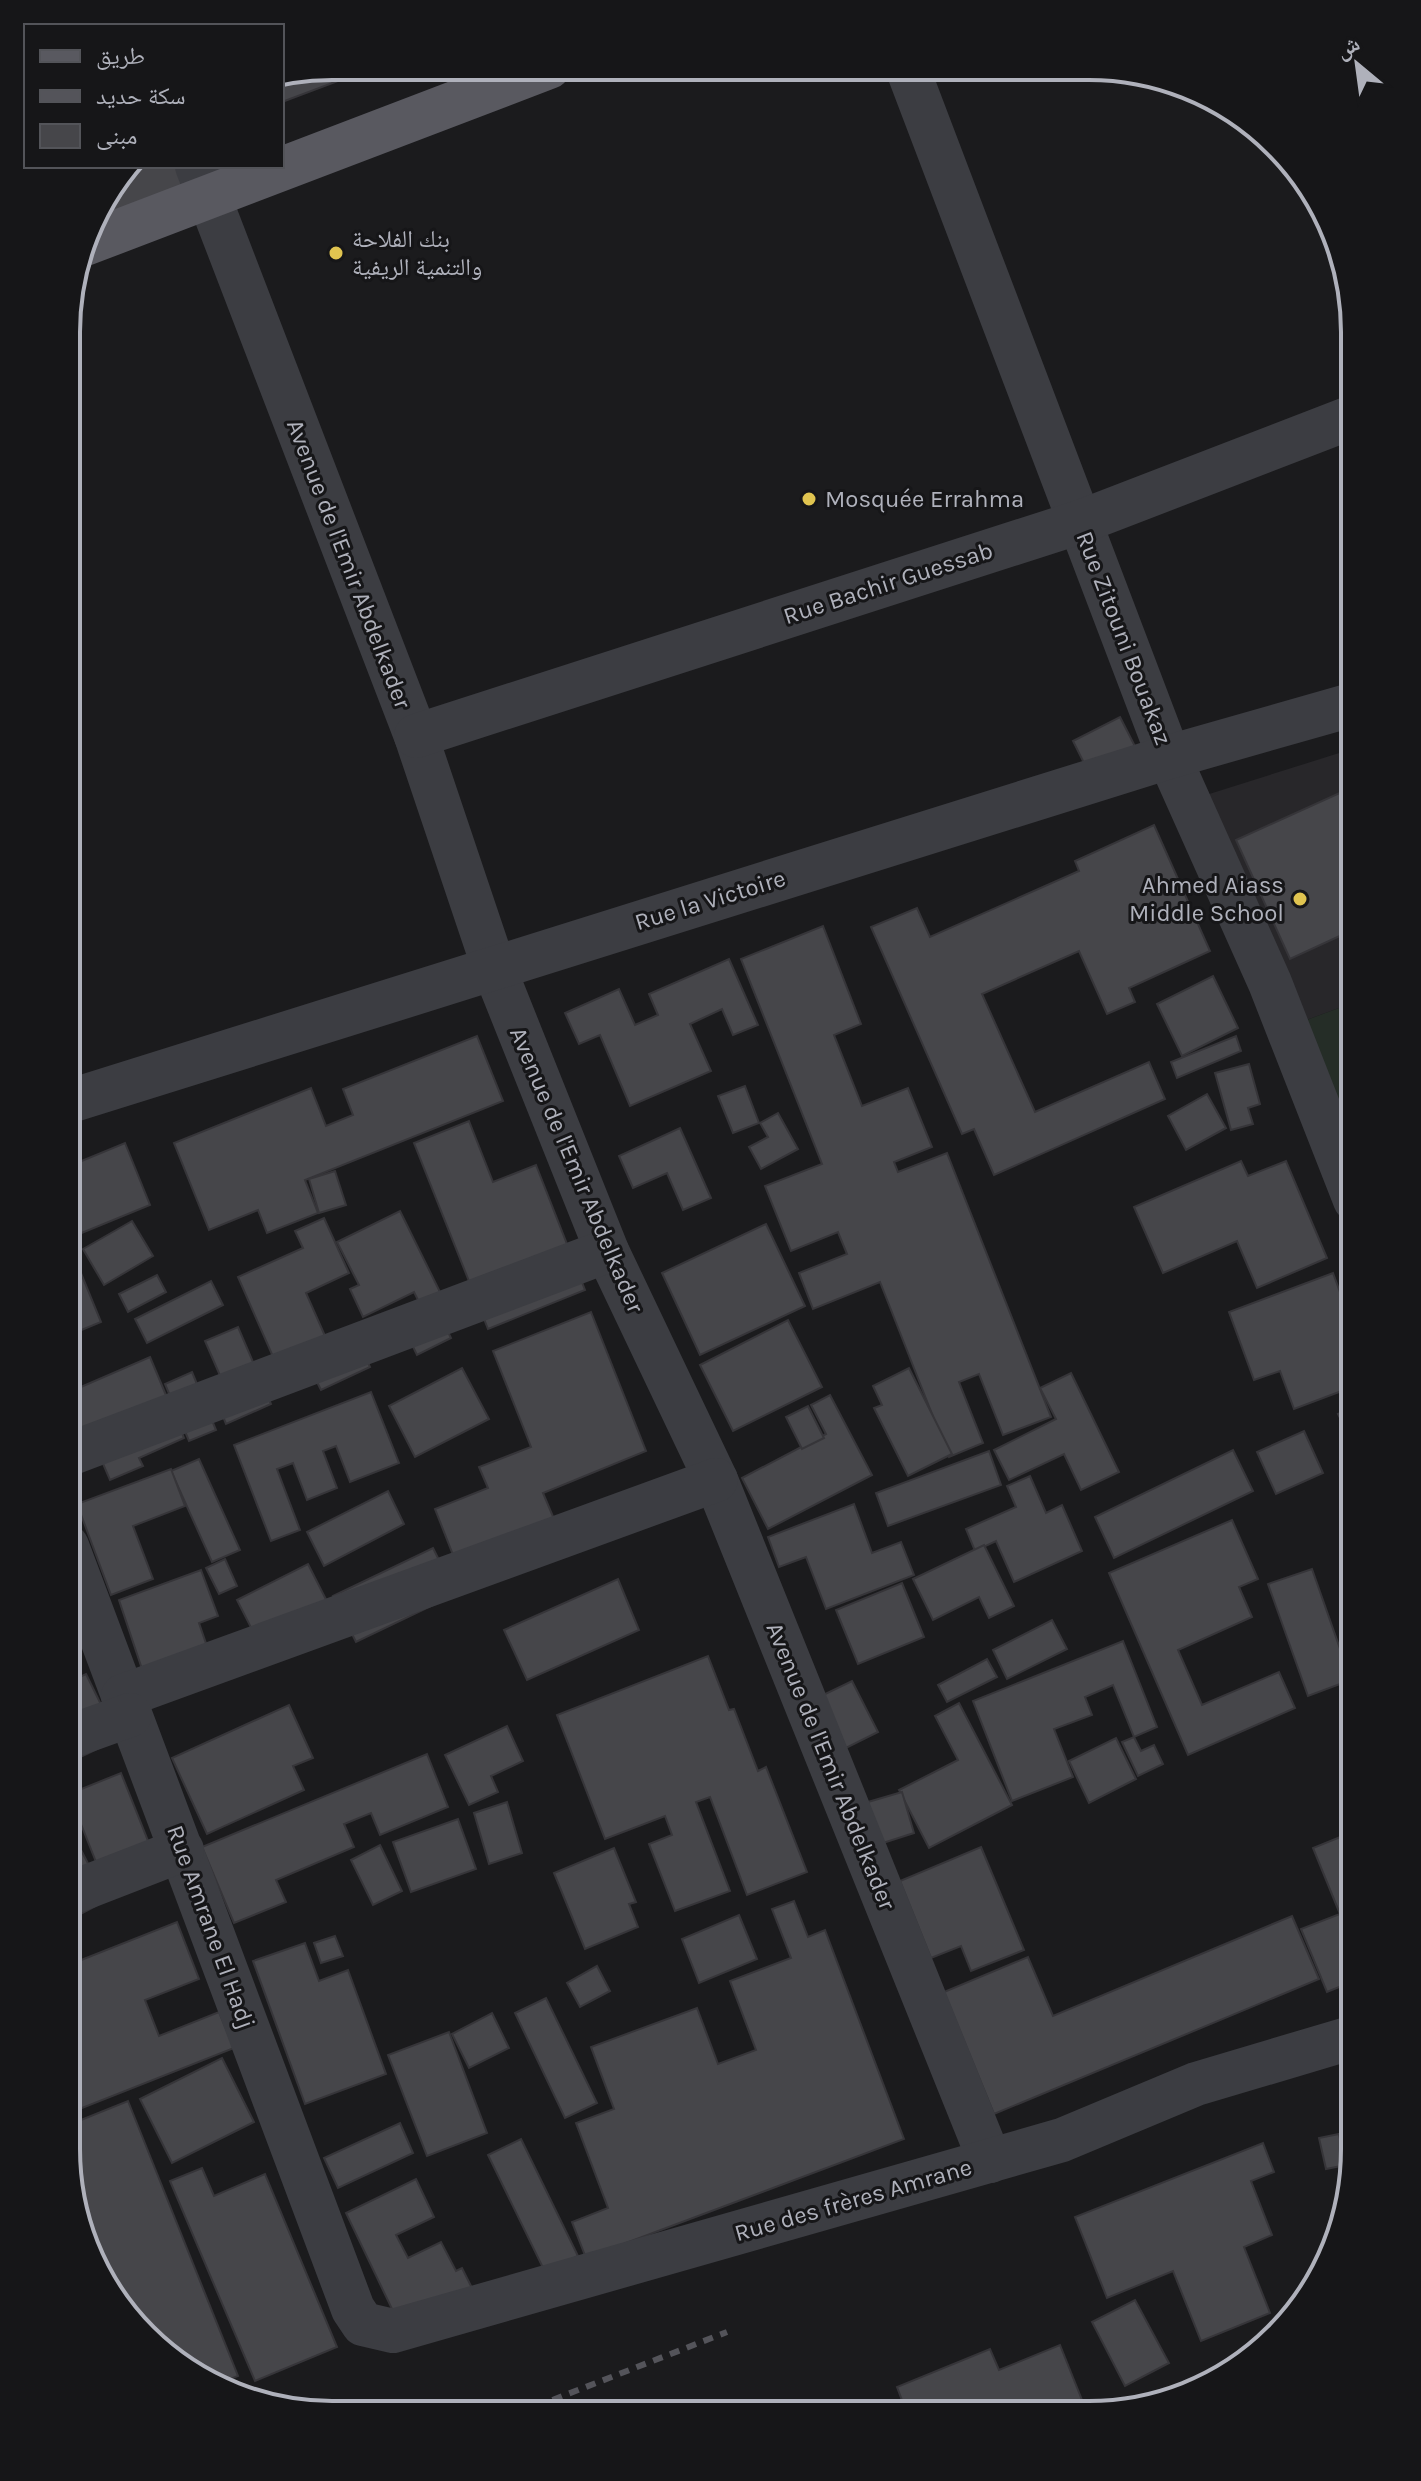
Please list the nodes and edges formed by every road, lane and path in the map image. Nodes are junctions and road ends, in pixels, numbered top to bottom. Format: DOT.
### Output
graph roads {
  1 [pos="912,80"];
  2 [pos="505,81"];
  3 [pos="284,154"];
  4 [pos="241,168"];
  5 [pos="202,181"];
  6 [pos="99,237"];
  7 [pos="1341,421"];
  8 [pos="1080,522"];
  9 [pos="1341,708"];
  10 [pos="416,736"];
  11 [pos="1169,757"];
  12 [pos="494,968"];
  13 [pos="80,1098"];
  14 [pos="1341,1163"];
  15 [pos="607,1251"];
  16 [pos="80,1450"];
  17 [pos="716,1480"];
  18 [pos="80,1581"];
  19 [pos="127,1706"];
  20 [pos="80,1731"];
  21 [pos="182,1850"];
  22 [pos="80,1890"];
  23 [pos="1340,2041"];
  24 [pos="990,2161"];
  25 [pos="353,2309"];
  1 -- 8 [label="street, Rue Zitouni Bouakaz"];
  2 -- 3 [label="main road"];
  4 -- 5 [label="main road"];
  5 -- 6 [label="main road"];
  5 -- 10 [label="street, Avenue de l'Emir Abdelkader"];
  7 -- 8 [label="street, Rue Bachir Guessab"];
  8 -- 10 [label="street, Rue Bachir Guessab"];
  8 -- 11 [label="street, Rue Zitouni Bouakaz"];
  9 -- 11 [label="street, Rue la Victoire"];
  10 -- 12 [label="street, Avenue de l'Emir Abdelkader"];
  11 -- 12 [label="street, Rue la Victoire"];
  11 -- 14 [label="street, Rue Zitouni Bouakaz"];
  12 -- 13 [label="street, Rue la Victoire"];
  12 -- 15 [label="street, Avenue de l'Emir Abdelkader"];
  15 -- 16 [label="street"];
  15 -- 17 [label="street, Avenue de l'Emir Abdelkader"];
  17 -- 19 [label="street"];
  17 -- 24 [label="street, Avenue de l'Emir Abdelkader"];
  18 -- 19 [label="street, Rue Amrane El Hadj"];
  19 -- 20 [label="street"];
  19 -- 21 [label="street, Rue Amrane El Hadj"];
  21 -- 22 [label="street"];
  21 -- 25 [label="street, Rue Amrane El Hadj"];
  23 -- 24 [label="street, Rue des frères Amrane"];
  24 -- 25 [label="street, Rue des frères Amrane"];
}
